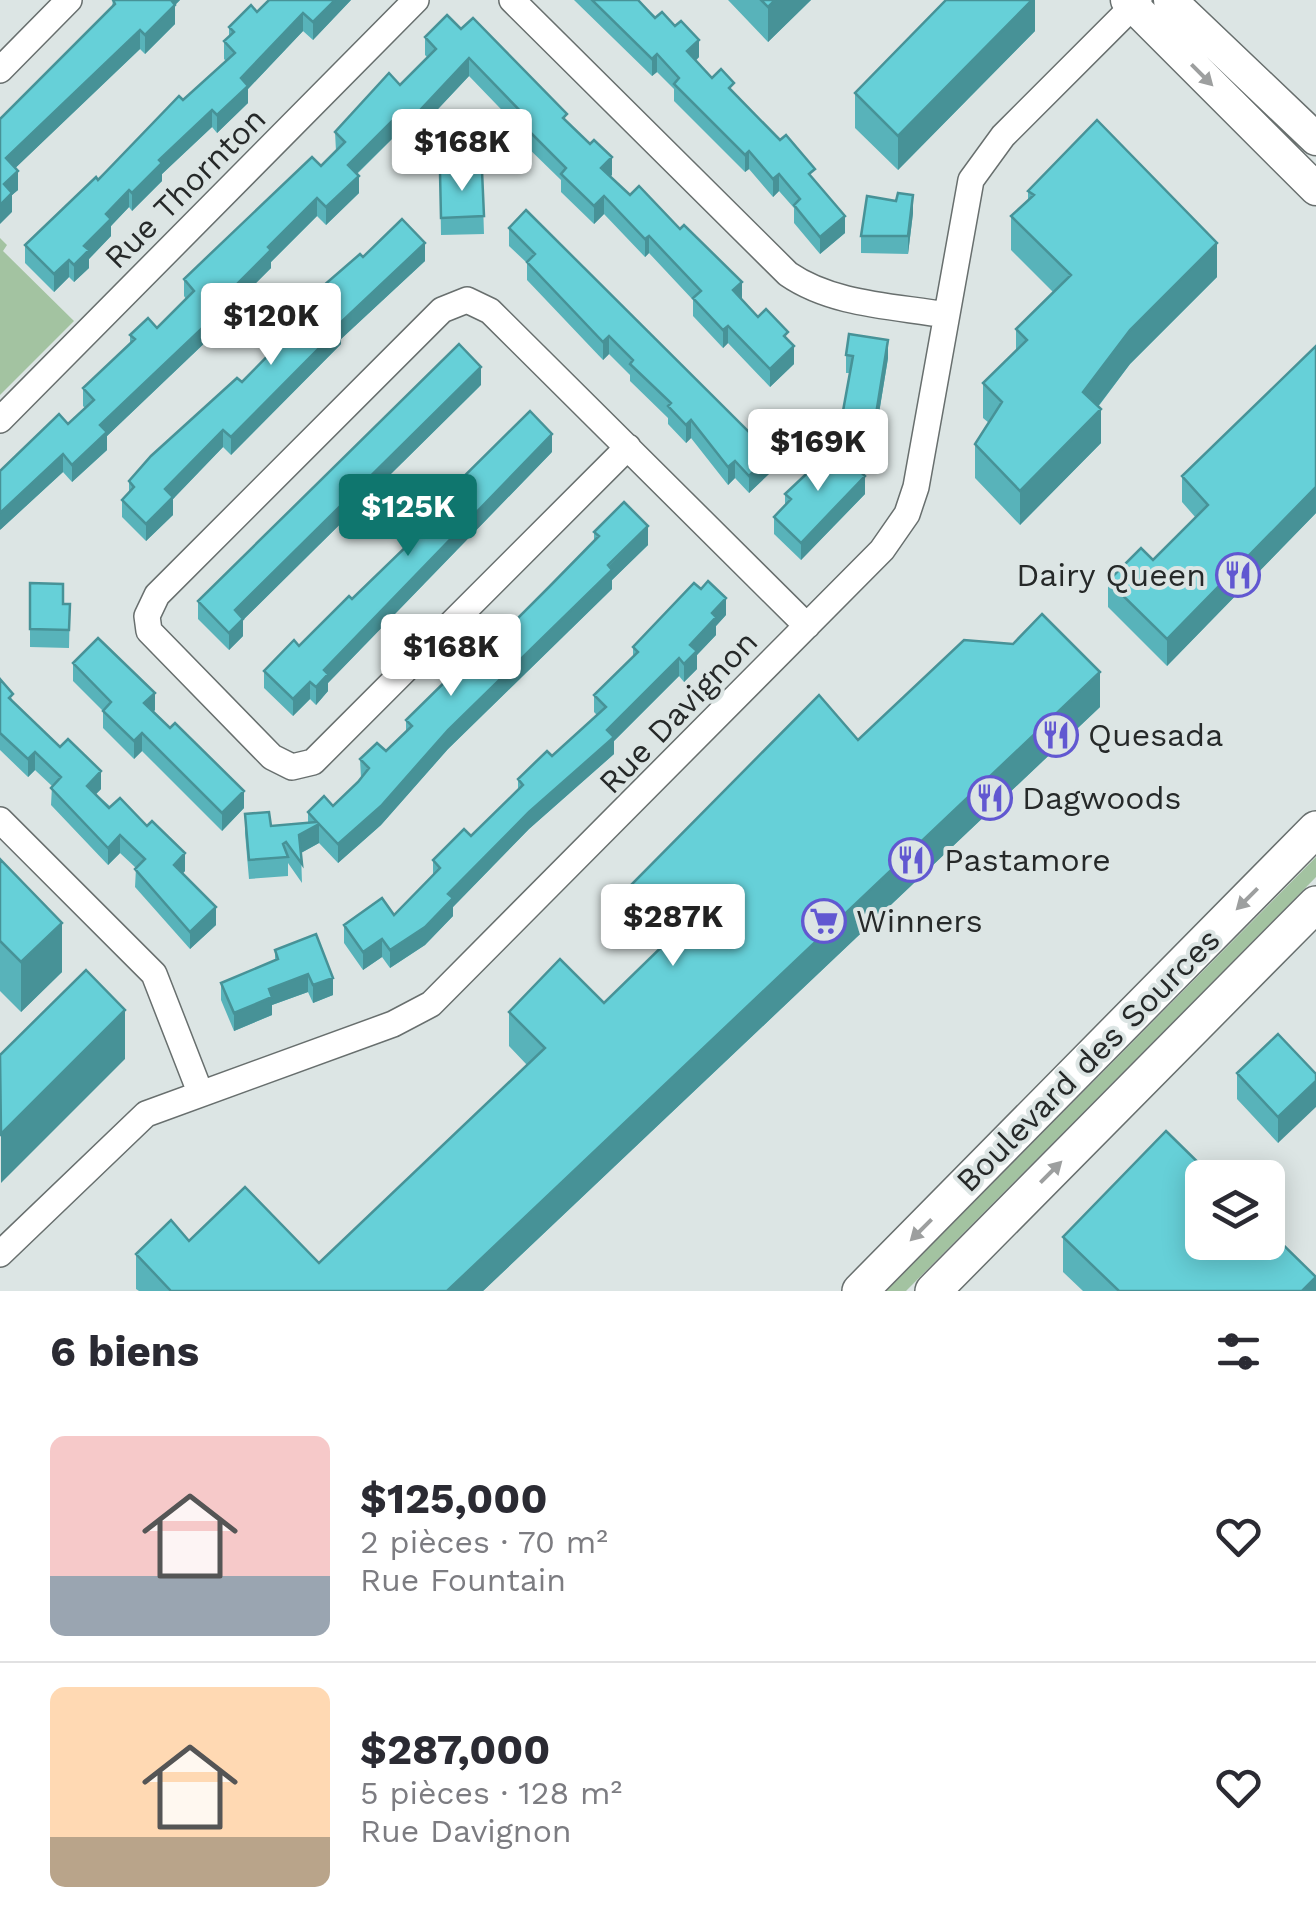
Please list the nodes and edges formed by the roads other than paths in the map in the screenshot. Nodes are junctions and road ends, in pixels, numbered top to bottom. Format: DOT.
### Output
graph roads {
  1 [pos="69,0"];
  2 [pos="416,0"];
  3 [pos="512,0"];
  4 [pos="1170,0"];
  5 [pos="1133,2"];
  6 [pos="0,70"];
  7 [pos="1316,139"];
  8 [pos="1316,189"];
  9 [pos="946,314"];
  10 [pos="0,420"];
  11 [pos="628,447"];
  12 [pos="808,626"];
  13 [pos="0,820"];
  14 [pos="1316,829"];
  15 [pos="1316,904"];
  16 [pos="200,1092"];
  17 [pos="0,1254"];
  18 [pos="860,1291"];
  19 [pos="933,1291"];
  1 -- 6 [label="street"];
  2 -- 10 [label="street, Rue Thornton"];
  3 -- 9 [label="street"];
  4 -- 7 [label="street"];
  5 -- 8 [label="street, one-way"];
  5 -- 9 [label="street, Rue Davignon"];
  9 -- 12 [label="street, Rue Davignon"];
  11 -- 11 [label="street"];
  11 -- 12 [label="street"];
  12 -- 16 [label="street, Rue Davignon"];
  13 -- 16 [label="street"];
  14 -- 18 [label="main road, Boulevard des Sources, one-way"];
  19 -- 15 [label="main road, Boulevard des Sources, one-way"];
  16 -- 17 [label="street, Rue Davignon"];
}
